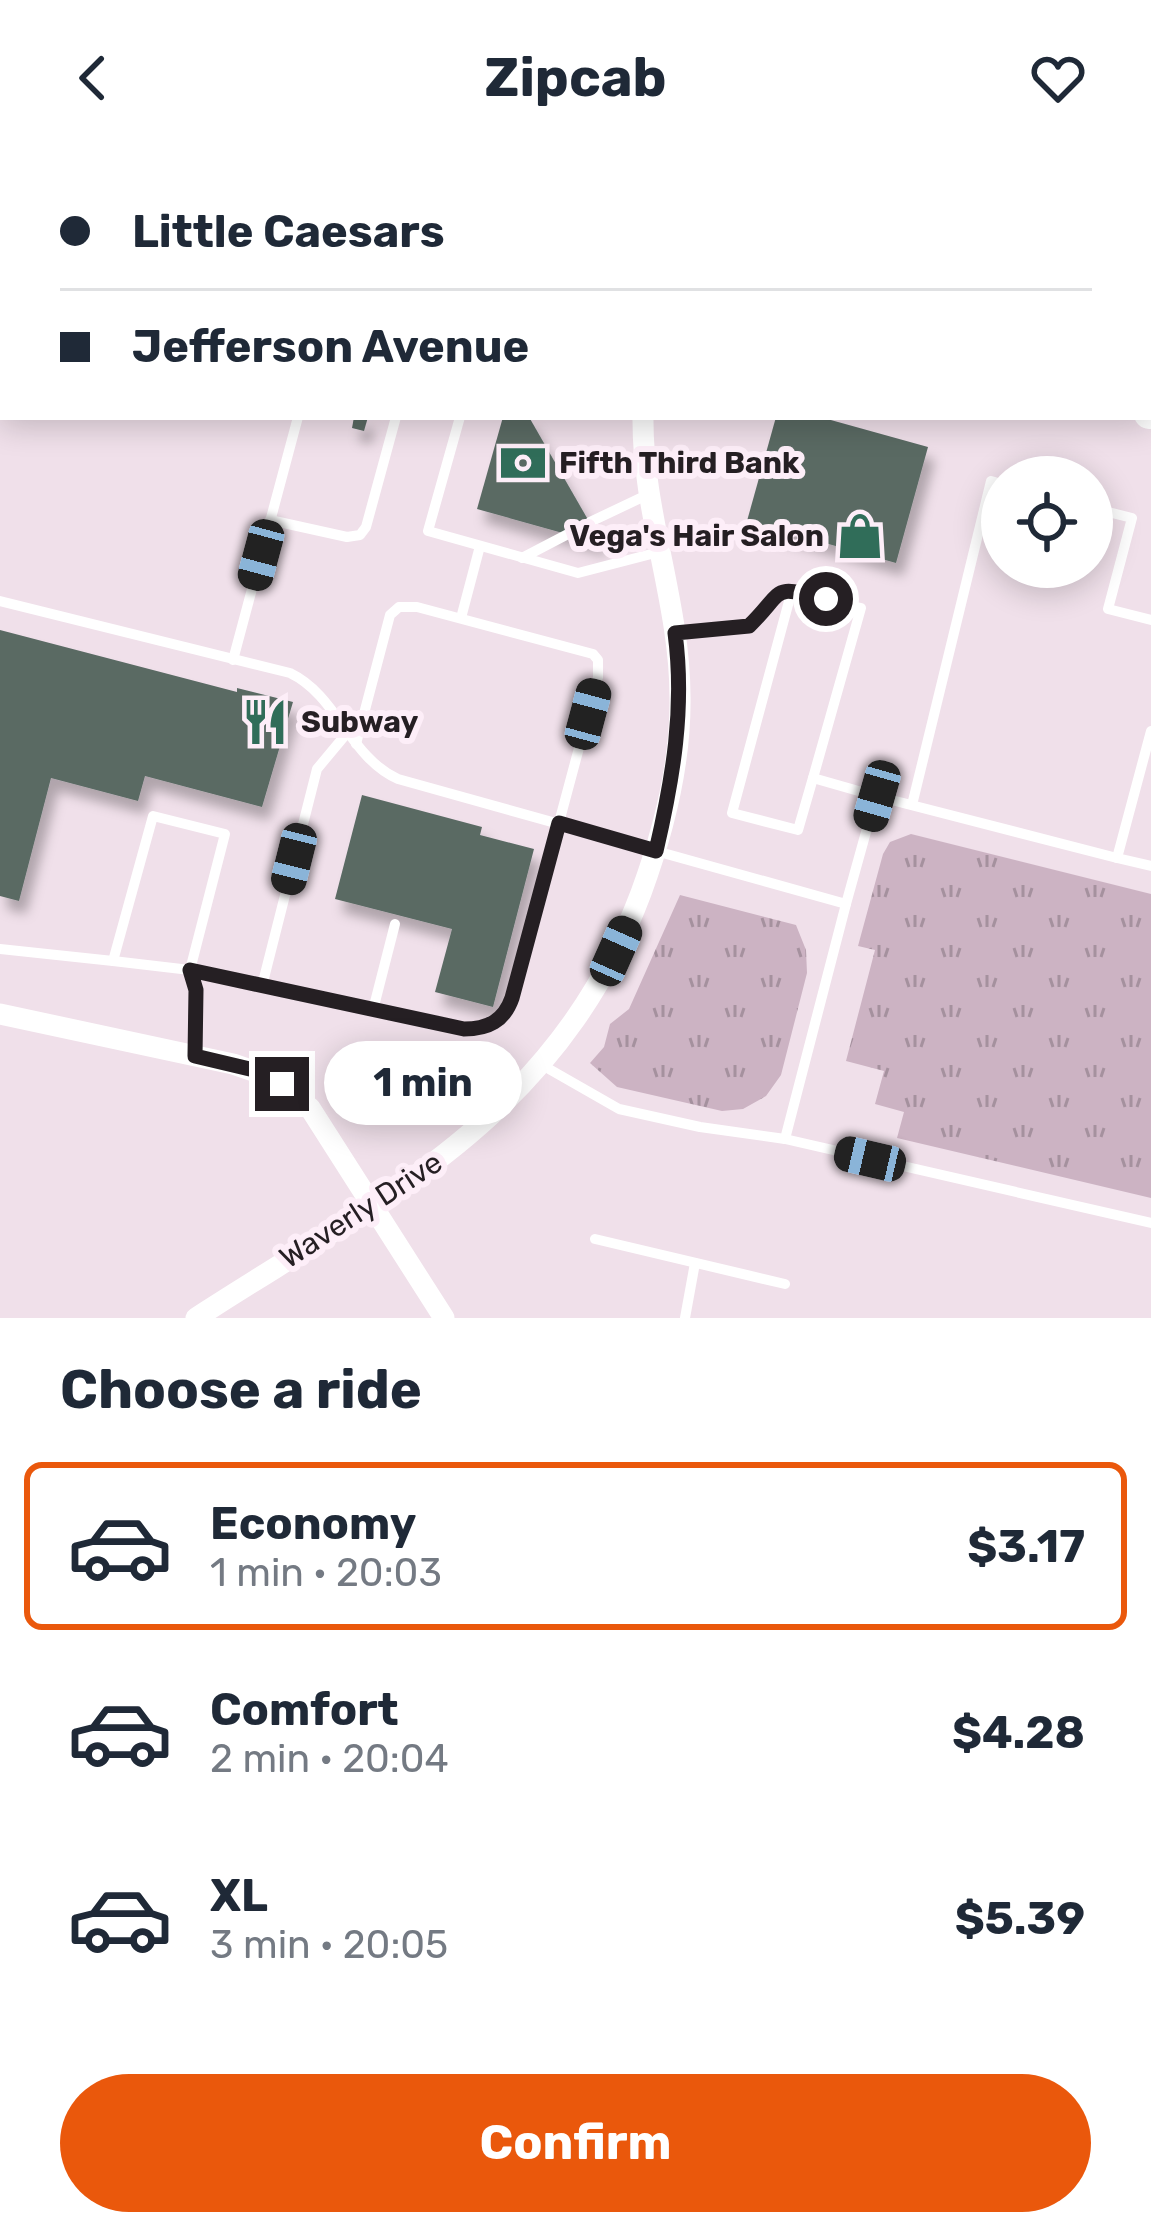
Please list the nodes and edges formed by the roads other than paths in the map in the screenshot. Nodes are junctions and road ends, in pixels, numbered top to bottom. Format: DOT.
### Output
graph roads {
  1 [pos="297,420"];
  2 [pos="395,420"];
  3 [pos="459,420"];
  4 [pos="643,420"];
  5 [pos="649,494"];
  6 [pos="1113,513"];
  7 [pos="270,520"];
  8 [pos="590,522"];
  9 [pos="981,526"];
  10 [pos="568,534"];
  11 [pos="480,546"];
  12 [pos="659,552"];
  13 [pos="522,558"];
  14 [pos="791,590"];
  15 [pos="0,601"];
  16 [pos="461,618"];
  17 [pos="1151,620"];
  18 [pos="675,633"];
  19 [pos="233,660"];
  20 [pos="1151,730"];
  21 [pos="347,733"];
  22 [pos="356,745"];
  23 [pos="813,778"];
  24 [pos="877,796"];
  25 [pos="912,805"];
  26 [pos="559,823"];
  27 [pos="656,851"];
  28 [pos="1117,857"];
  29 [pos="1151,866"];
  30 [pos="846,904"];
  31 [pos="395,924"];
  32 [pos="0,949"];
  33 [pos="112,961"];
  34 [pos="190,970"];
  35 [pos="262,986"];
  36 [pos="373,1010"];
  37 [pos="0,1014"];
  38 [pos="195,1056"];
  39 [pos="542,1065"];
  40 [pos="784,1139"];
  41 [pos="374,1208"];
  42 [pos="1151,1223"];
  43 [pos="595,1239"];
  44 [pos="695,1263"];
  45 [pos="785,1284"];
  46 [pos="196,1318"];
  47 [pos="444,1318"];
  48 [pos="685,1318"];
  1 -- 7 [label="lane"];
  2 -- 7 [label="lane"];
  3 -- 11 [label="lane"];
  4 -- 5 [label="street, Waverly Drive"];
  5 -- 8 [label="lane"];
  5 -- 12 [label="street, Waverly Drive"];
  6 -- 17 [label="lane"];
  7 -- 19 [label="lane"];
  9 -- 25 [label="lane"];
  10 -- 13 [label="lane"];
  11 -- 13 [label="lane"];
  11 -- 16 [label="lane"];
  12 -- 13 [label="lane"];
  12 -- 18 [label="street, Waverly Drive"];
  14 -- 18 [label="lane"];
  14 -- 23 [label="lane"];
  14 -- 23 [label="lane"];
  15 -- 19 [label="lane"];
  16 -- 22 [label="lane"];
  16 -- 26 [label="lane"];
  18 -- 27 [label="street, Waverly Drive"];
  19 -- 21 [label="lane"];
  20 -- 28 [label="lane"];
  21 -- 22 [label="lane"];
  21 -- 35 [label="lane"];
  22 -- 26 [label="lane"];
  23 -- 24 [label="lane"];
  24 -- 25 [label="lane"];
  24 -- 30 [label="lane"];
  25 -- 28 [label="lane"];
  26 -- 27 [label="lane"];
  26 -- 36 [label="lane"];
  27 -- 30 [label="lane"];
  27 -- 39 [label="street, Waverly Drive"];
  28 -- 29 [label="lane"];
  30 -- 40 [label="lane"];
  31 -- 36 [label="lane"];
  32 -- 33 [label="lane"];
  33 -- 34 [label="lane"];
  33 -- 34 [label="lane"];
  34 -- 35 [label="lane"];
  34 -- 38 [label="lane"];
  35 -- 36 [label="lane"];
  37 -- 38 [label="street"];
  38 -- 41 [label="street"];
  39 -- 40 [label="lane"];
  39 -- 41 [label="street, Waverly Drive"];
  40 -- 42 [label="lane"];
  41 -- 46 [label="street, Waverly Drive"];
  41 -- 47 [label="street"];
  43 -- 44 [label="lane"];
  44 -- 45 [label="lane"];
  44 -- 48 [label="lane"];
}
